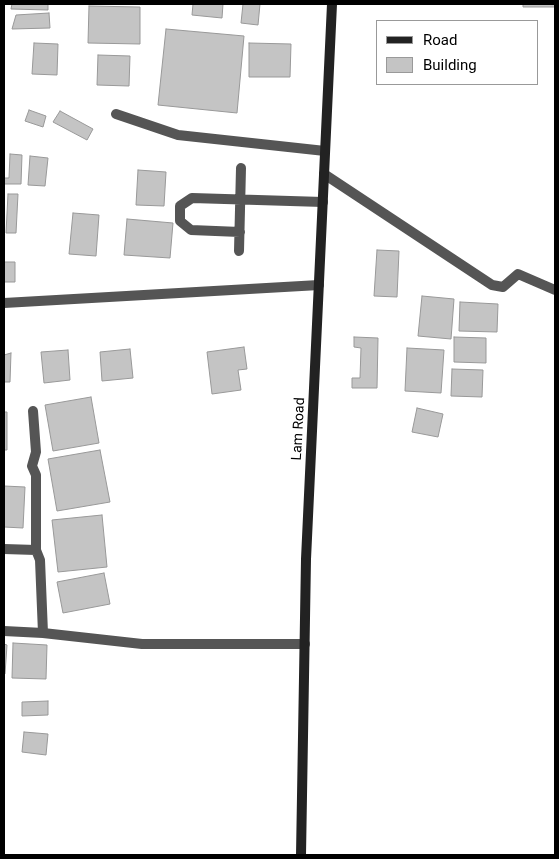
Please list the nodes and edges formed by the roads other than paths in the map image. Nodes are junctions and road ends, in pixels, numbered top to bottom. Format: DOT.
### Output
graph roads {
  1 [pos="332,4"];
  2 [pos="116,114"];
  3 [pos="326,151"];
  4 [pos="241,168"];
  5 [pos="324,174"];
  6 [pos="240,199"];
  7 [pos="323,202"];
  8 [pos="240,232"];
  9 [pos="239,251"];
  10 [pos="319,285"];
  11 [pos="555,290"];
  12 [pos="4,303"];
  13 [pos="33,410"];
  14 [pos="4,550"];
  15 [pos="36,550"];
  16 [pos="4,631"];
  17 [pos="43,633"];
  18 [pos="305,644"];
  19 [pos="301,855"];
  1 -- 3 [label="main road, Lam Road"];
  2 -- 3 [label="street"];
  3 -- 5 [label="main road, Lam Road"];
  4 -- 6 [label="street"];
  5 -- 7 [label="main road, Lam Road"];
  5 -- 11 [label="street"];
  6 -- 7 [label="street"];
  6 -- 8 [label="street"];
  6 -- 8 [label="street"];
  7 -- 10 [label="main road, Lam Road"];
  8 -- 9 [label="street"];
  10 -- 12 [label="street"];
  10 -- 18 [label="main road, Lam Road"];
  13 -- 15 [label="street"];
  14 -- 15 [label="street"];
  15 -- 17 [label="street"];
  16 -- 17 [label="street"];
  17 -- 18 [label="street"];
  18 -- 19 [label="main road, Lam Road"];
}
